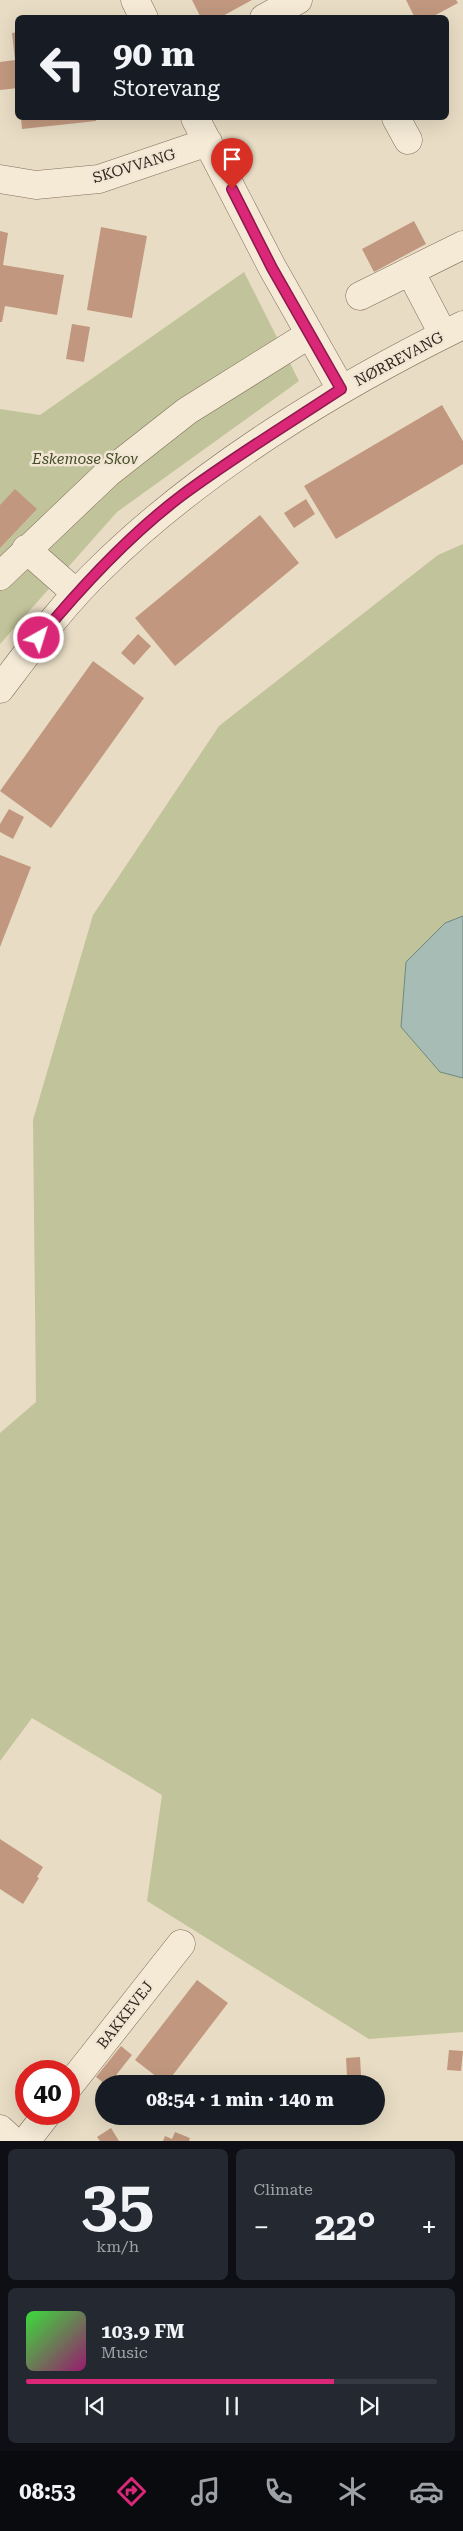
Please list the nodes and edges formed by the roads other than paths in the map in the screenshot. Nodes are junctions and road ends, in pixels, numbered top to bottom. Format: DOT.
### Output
graph roads {
  1 [pos="135,0"];
  2 [pos="298,0"];
  3 [pos="142,15"];
  4 [pos="270,15"];
  5 [pos="196,120"];
  6 [pos="208,142"];
  7 [pos="0,179"];
  8 [pos="463,244"];
  9 [pos="410,271"];
  10 [pos="360,296"];
  11 [pos="453,330"];
  12 [pos="310,334"];
  13 [pos="341,389"];
  14 [pos="26,549"];
  15 [pos="0,576"];
  16 [pos="76,593"];
  17 [pos="0,688"];
  18 [pos="181,1944"];
  19 [pos="80,2072"];
  20 [pos="38,2125"];
  21 [pos="0,2129"];
  22 [pos="13,2141"];
  23 [pos="26,2141"];
  1 -- 3 [label="street"];
  2 -- 4 [label="street"];
  5 -- 6 [label="street"];
  6 -- 7 [label="street, SKOVVANG"];
  6 -- 12 [label="street"];
  8 -- 9 [label="street"];
  9 -- 10 [label="street"];
  9 -- 11 [label="street"];
  11 -- 13 [label="street, NØRREVANG"];
  12 -- 13 [label="street"];
  12 -- 14 [label="street"];
  13 -- 16 [label="street, NØRREVANG"];
  14 -- 15 [label="street"];
  14 -- 16 [label="street"];
  16 -- 17 [label="street, NØRREVANG"];
  18 -- 19 [label="street, BAKKEVEJ"];
  20 -- 23 [label="street"];
  21 -- 22 [label="street"];
}
